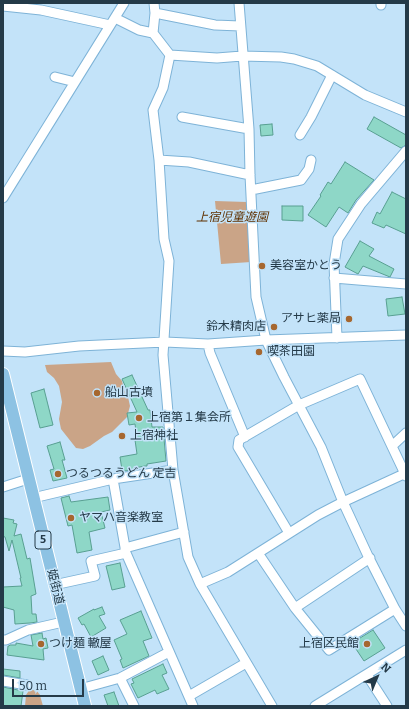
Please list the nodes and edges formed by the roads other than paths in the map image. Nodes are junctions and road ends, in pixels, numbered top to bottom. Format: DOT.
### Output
graph roads {
  1 [pos="124,3"];
  2 [pos="154,3"];
  3 [pos="239,3"];
  4 [pos="3,6"];
  5 [pos="155,13"];
  6 [pos="112,21"];
  7 [pos="240,26"];
  8 [pos="153,33"];
  9 [pos="170,55"];
  10 [pos="242,56"];
  11 [pos="332,75"];
  12 [pos="55,77"];
  13 [pos="75,82"];
  14 [pos="406,112"];
  15 [pos="182,117"];
  16 [pos="249,129"];
  17 [pos="300,135"];
  18 [pos="406,151"];
  19 [pos="159,160"];
  20 [pos="311,160"];
  21 [pos="250,175"];
  22 [pos="250,190"];
  23 [pos="3,198"];
  24 [pos="334,278"];
  25 [pos="406,284"];
  26 [pos="406,335"];
  27 [pos="337,338"];
  28 [pos="266,340"];
  29 [pos="165,342"];
  30 [pos="208,344"];
  31 [pos="3,351"];
  32 [pos="3,374"];
  33 [pos="299,405"];
  34 [pos="406,433"];
  35 [pos="246,437"];
  36 [pos="392,446"];
  37 [pos="173,470"];
  38 [pos="406,474"];
  39 [pos="28,479"];
  40 [pos="113,479"];
  41 [pos="3,487"];
  42 [pos="33,498"];
  43 [pos="343,502"];
  44 [pos="184,532"];
  45 [pos="289,533"];
  46 [pos="126,551"];
  47 [pos="258,553"];
  48 [pos="370,558"];
  49 [pos="200,584"];
  50 [pos="54,585"];
  51 [pos="295,608"];
  52 [pos="395,609"];
  53 [pos="64,622"];
  54 [pos="406,626"];
  55 [pos="3,640"];
  56 [pos="406,650"];
  57 [pos="169,652"];
  58 [pos="246,663"];
  59 [pos="367,675"];
  60 [pos="120,678"];
  61 [pos="3,681"];
  62 [pos="27,685"];
  63 [pos="80,689"];
  64 [pos="189,696"];
  65 [pos="85,706"];
  66 [pos="134,706"];
  67 [pos="193,706"];
  68 [pos="272,706"];
  69 [pos="316,706"];
  70 [pos="387,706"];
  1 -- 6 [label="street"];
  2 -- 5 [label="street"];
  3 -- 7 [label="street"];
  4 -- 6 [label="street"];
  5 -- 7 [label="street"];
  5 -- 8 [label="street"];
  6 -- 8 [label="street"];
  6 -- 13 [label="street"];
  7 -- 10 [label="street"];
  8 -- 9 [label="street"];
  9 -- 10 [label="street"];
  9 -- 19 [label="street"];
  10 -- 11 [label="street"];
  10 -- 16 [label="street"];
  11 -- 14 [label="street"];
  11 -- 17 [label="street"];
  12 -- 13 [label="street"];
  13 -- 23 [label="street"];
  15 -- 16 [label="street"];
  16 -- 21 [label="street"];
  18 -- 24 [label="street"];
  19 -- 21 [label="street"];
  19 -- 29 [label="street"];
  20 -- 22 [label="street"];
  21 -- 22 [label="street"];
  22 -- 28 [label="street"];
  24 -- 25 [label="street"];
  24 -- 27 [label="street"];
  26 -- 27 [label="street"];
  27 -- 28 [label="street"];
  28 -- 30 [label="street"];
  28 -- 33 [label="street"];
  29 -- 30 [label="street"];
  29 -- 31 [label="street"];
  29 -- 37 [label="street"];
  30 -- 35 [label="street"];
  32 -- 39 [label="main road, 姫街道 / 5"];
  33 -- 35 [label="street"];
  33 -- 36 [label="street"];
  33 -- 43 [label="street"];
  34 -- 36 [label="street"];
  35 -- 45 [label="street"];
  36 -- 38 [label="street"];
  37 -- 40 [label="street"];
  37 -- 44 [label="street"];
  38 -- 43 [label="street"];
  39 -- 41 [label="street"];
  39 -- 42 [label="main road, 姫街道 / 5"];
  40 -- 42 [label="street"];
  40 -- 46 [label="street"];
  42 -- 50 [label="main road, 姫街道 / 5"];
  43 -- 45 [label="street"];
  43 -- 48 [label="street"];
  44 -- 46 [label="street"];
  44 -- 49 [label="street"];
  45 -- 47 [label="street"];
  46 -- 50 [label="street"];
  46 -- 57 [label="street"];
  47 -- 49 [label="street"];
  47 -- 51 [label="street"];
  48 -- 51 [label="street"];
  48 -- 52 [label="street"];
  49 -- 58 [label="street"];
  50 -- 53 [label="main road, 姫街道 / 5"];
  51 -- 52 [label="street"];
  52 -- 54 [label="street"];
  53 -- 55 [label="street"];
  53 -- 63 [label="main road, 姫街道 / 5"];
  56 -- 59 [label="street"];
  57 -- 60 [label="street"];
  57 -- 64 [label="street"];
  58 -- 64 [label="street"];
  58 -- 68 [label="street"];
  59 -- 69 [label="street"];
  59 -- 70 [label="street"];
  60 -- 63 [label="street"];
  60 -- 66 [label="street"];
  61 -- 62 [label="street"];
  63 -- 65 [label="main road, 姫街道 / 5"];
  64 -- 67 [label="street"];
}
